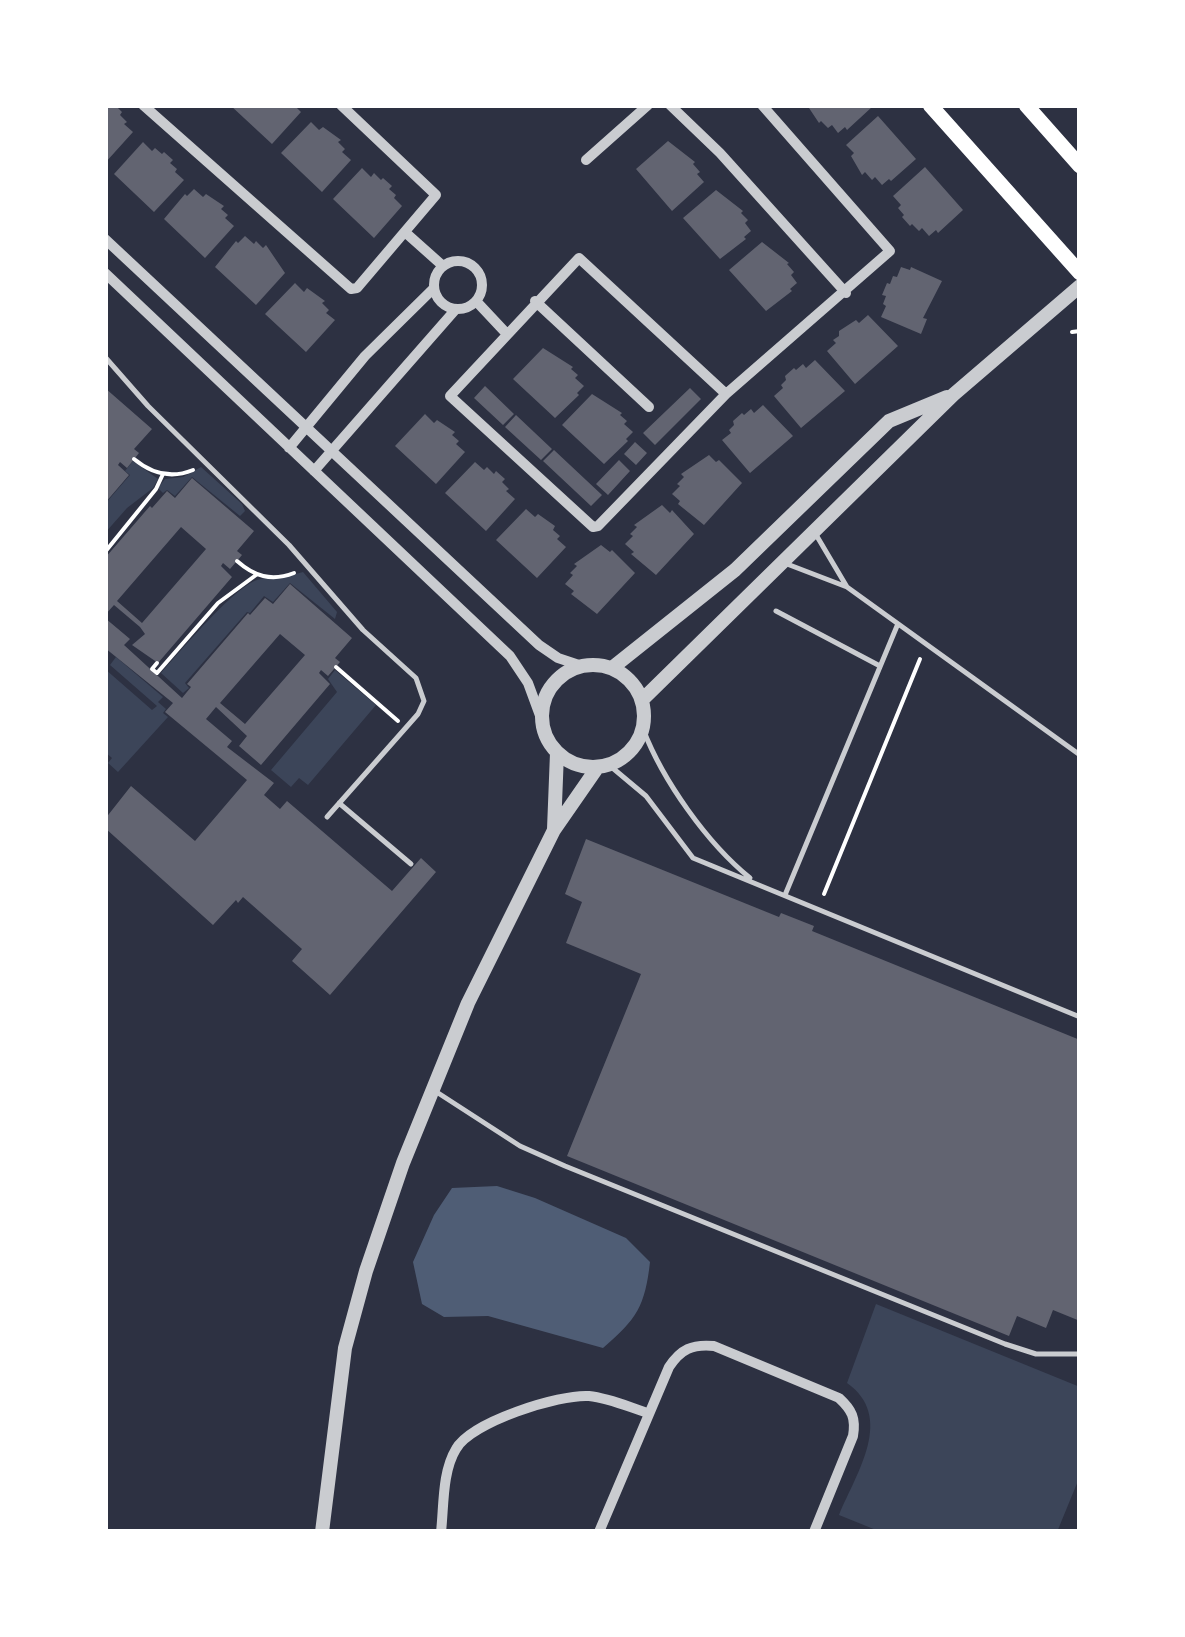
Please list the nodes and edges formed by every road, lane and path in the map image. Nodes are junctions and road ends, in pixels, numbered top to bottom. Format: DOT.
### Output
graph roads {
  1 [pos="143,105"];
  2 [pos="341,105"];
  3 [pos="648,105"];
  4 [pos="670,105"];
  5 [pos="762,105"];
  6 [pos="930,105"];
  7 [pos="1026,105"];
  8 [pos="586,160"];
  9 [pos="1080,166"];
  10 [pos="406,234"];
  11 [pos="105,239"];
  12 [pos="444,266"];
  13 [pos="1080,272"];
  14 [pos="105,276"];
  15 [pos="1080,286"];
  16 [pos="434,288"];
  17 [pos="846,292"];
  18 [pos="476,302"];
  19 [pos="535,302"];
  20 [pos="456,309"];
  21 [pos="1080,331"];
  22 [pos="1072,332"];
  23 [pos="506,333"];
  24 [pos="105,358"];
  25 [pos="726,394"];
  26 [pos="954,394"];
  27 [pos="649,407"];
  28 [pos="307,428"];
  29 [pos="290,448"];
  30 [pos="332,452"];
  31 [pos="134,459"];
  32 [pos="204,461"];
  33 [pos="314,471"];
  34 [pos="162,474"];
  35 [pos="813,530"];
  36 [pos="105,552"];
  37 [pos="237,561"];
  38 [pos="782,562"];
  39 [pos="307,567"];
  40 [pos="256,575"];
  41 [pos="847,587"];
  42 [pos="776,611"];
  43 [pos="898,626"];
  44 [pos="920,659"];
  45 [pos="157,662"];
  46 [pos="582,666"];
  47 [pos="880,666"];
  48 [pos="336,667"];
  49 [pos="612,668"];
  50 [pos="642,700"];
  51 [pos="542,720"];
  52 [pos="406,727"];
  53 [pos="643,729"];
  54 [pos="557,753"];
  55 [pos="1080,756"];
  56 [pos="603,766"];
  57 [pos="339,803"];
  58 [pos="327,818"];
  59 [pos="554,830"];
  60 [pos="411,864"];
  61 [pos="756,883"];
  62 [pos="824,894"];
  63 [pos="785,895"];
  64 [pos="1080,1017"];
  65 [pos="433,1089"];
  66 [pos="1080,1354"];
  67 [pos="648,1413"];
  68 [pos="322,1532"];
  69 [pos="441,1532"];
  70 [pos="600,1532"];
  71 [pos="814,1532"];
  1 -- 10 [label="street"];
  2 -- 10 [label="street"];
  3 -- 8 [label="street"];
  4 -- 17 [label="street"];
  5 -- 17 [label="street"];
  6 -- 13 [label="main road"];
  7 -- 9 [label="main road"];
  10 -- 12 [label="street"];
  11 -- 28 [label="street"];
  12 -- 16 [label="street"];
  12 -- 18 [label="street"];
  14 -- 29 [label="street"];
  15 -- 26 [label="street"];
  16 -- 20 [label="street"];
  16 -- 28 [label="street"];
  17 -- 25 [label="street"];
  18 -- 20 [label="street"];
  18 -- 23 [label="street"];
  19 -- 23 [label="street"];
  19 -- 25 [label="street"];
  19 -- 27 [label="street"];
  20 -- 30 [label="street"];
  21 -- 22 [label="path"];
  23 -- 25 [label="street"];
  24 -- 32 [label="lane"];
  26 -- 35 [label="street"];
  26 -- 49 [label="street"];
  28 -- 29 [label="street"];
  28 -- 30 [label="street"];
  29 -- 33 [label="street"];
  30 -- 33 [label="street"];
  30 -- 46 [label="street"];
  31 -- 34 [label="path"];
  32 -- 34 [label="path"];
  32 -- 39 [label="lane"];
  33 -- 51 [label="street"];
  34 -- 36 [label="path"];
  35 -- 38 [label="street"];
  35 -- 41 [label="lane"];
  37 -- 40 [label="path"];
  38 -- 41 [label="lane"];
  38 -- 50 [label="street"];
  39 -- 40 [label="path"];
  39 -- 52 [label="lane"];
  40 -- 45 [label="path"];
  41 -- 43 [label="lane"];
  42 -- 47 [label="lane"];
  43 -- 47 [label="lane"];
  43 -- 55 [label="lane"];
  44 -- 62 [label="path"];
  46 -- 49 [label="street"];
  46 -- 51 [label="street"];
  47 -- 63 [label="lane"];
  48 -- 52 [label="path"];
  49 -- 50 [label="street"];
  50 -- 53 [label="street"];
  51 -- 54 [label="street"];
  52 -- 57 [label="lane"];
  53 -- 56 [label="street"];
  53 -- 61 [label="lane"];
  54 -- 56 [label="street"];
  54 -- 59 [label="street"];
  56 -- 59 [label="street"];
  56 -- 61 [label="lane"];
  57 -- 58 [label="lane"];
  57 -- 60 [label="lane"];
  59 -- 65 [label="street"];
  61 -- 63 [label="lane"];
  63 -- 64 [label="lane"];
  65 -- 66 [label="lane"];
  65 -- 68 [label="street"];
  67 -- 69 [label="street"];
  67 -- 70 [label="street"];
  67 -- 71 [label="street"];
}
